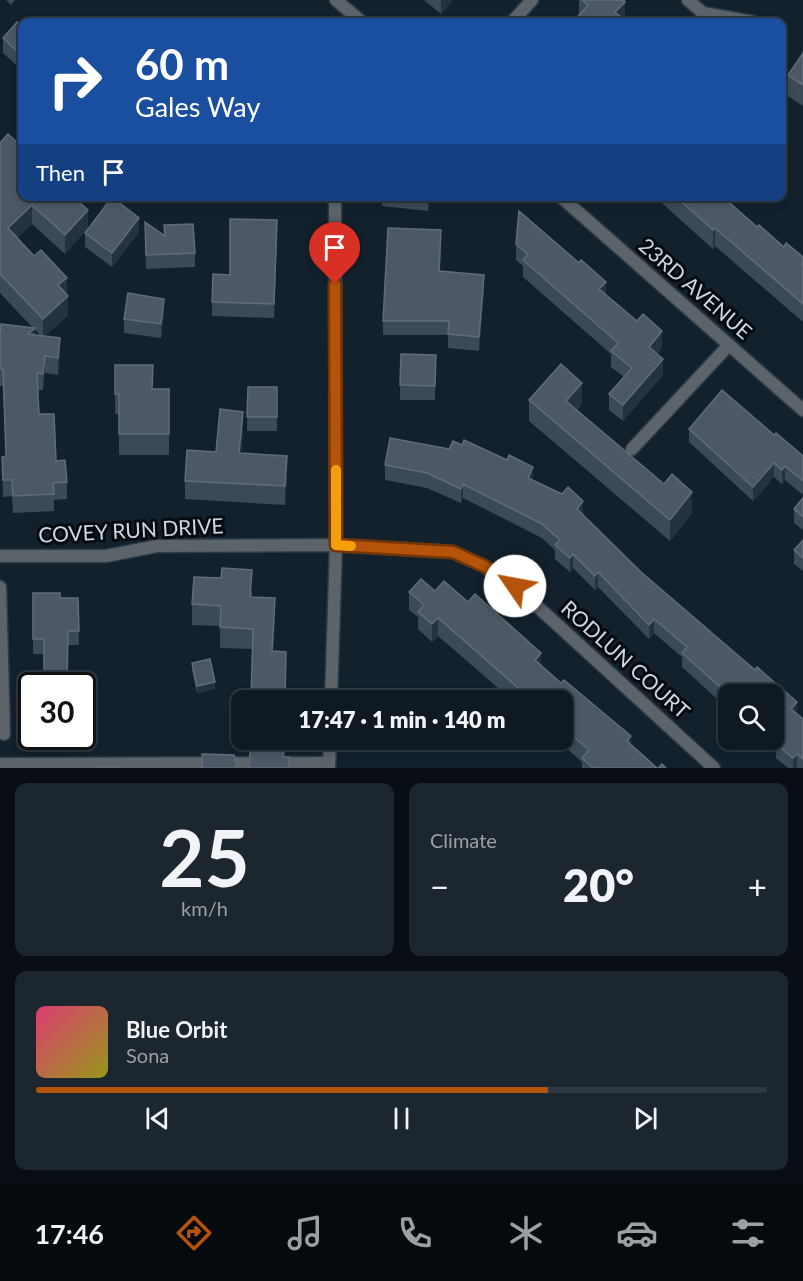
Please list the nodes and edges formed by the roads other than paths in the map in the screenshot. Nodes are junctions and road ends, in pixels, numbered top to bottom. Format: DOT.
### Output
graph roads {
  1 [pos="336,0"];
  2 [pos="532,0"];
  3 [pos="688,0"];
  4 [pos="357,18"];
  5 [pos="516,18"];
  6 [pos="731,18"];
  7 [pos="334,201"];
  8 [pos="567,201"];
  9 [pos="729,345"];
  10 [pos="803,410"];
  11 [pos="632,449"];
  12 [pos="336,545"];
  13 [pos="0,556"];
  14 [pos="0,586"];
  15 [pos="331,690"];
  16 [pos="3,734"];
  17 [pos="330,750"];
  18 [pos="1,764"];
  19 [pos="188,766"];
  20 [pos="329,766"];
  21 [pos="714,768"];
  1 -- 4 [label="street"];
  2 -- 5 [label="street"];
  3 -- 6 [label="street"];
  7 -- 12 [label="street"];
  8 -- 9 [label="street, 23RD AVENUE"];
  9 -- 10 [label="street, 23RD AVENUE"];
  9 -- 11 [label="street"];
  12 -- 13 [label="street, COVEY RUN DRIVE"];
  12 -- 15 [label="street"];
  12 -- 21 [label="street, RODLUN COURT"];
  14 -- 16 [label="street"];
  17 -- 20 [label="street"];
  18 -- 19 [label="street"];
  19 -- 20 [label="street"];
}
